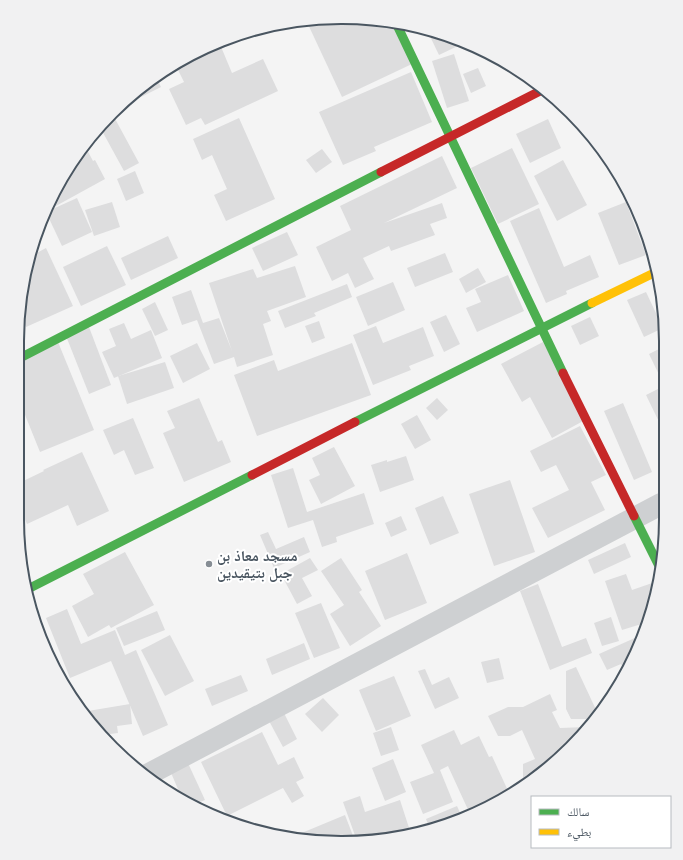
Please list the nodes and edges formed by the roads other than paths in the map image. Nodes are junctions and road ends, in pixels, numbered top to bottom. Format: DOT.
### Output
graph roads {
  1 [pos="399,29"];
  2 [pos="538,92"];
  3 [pos="449,137"];
  4 [pos="652,274"];
  5 [pos="541,328"];
  6 [pos="24,356"];
  7 [pos="659,505"];
  8 [pos="635,517"];
  9 [pos="656,560"];
  10 [pos="32,587"];
  11 [pos="151,772"];
  1 -- 3 [label="street"];
  2 -- 3 [label="street"];
  3 -- 5 [label="street"];
  3 -- 6 [label="street"];
  4 -- 5 [label="street"];
  5 -- 8 [label="street"];
  5 -- 10 [label="street"];
  7 -- 8 [label="street"];
  8 -- 9 [label="street"];
  8 -- 11 [label="street"];
}
